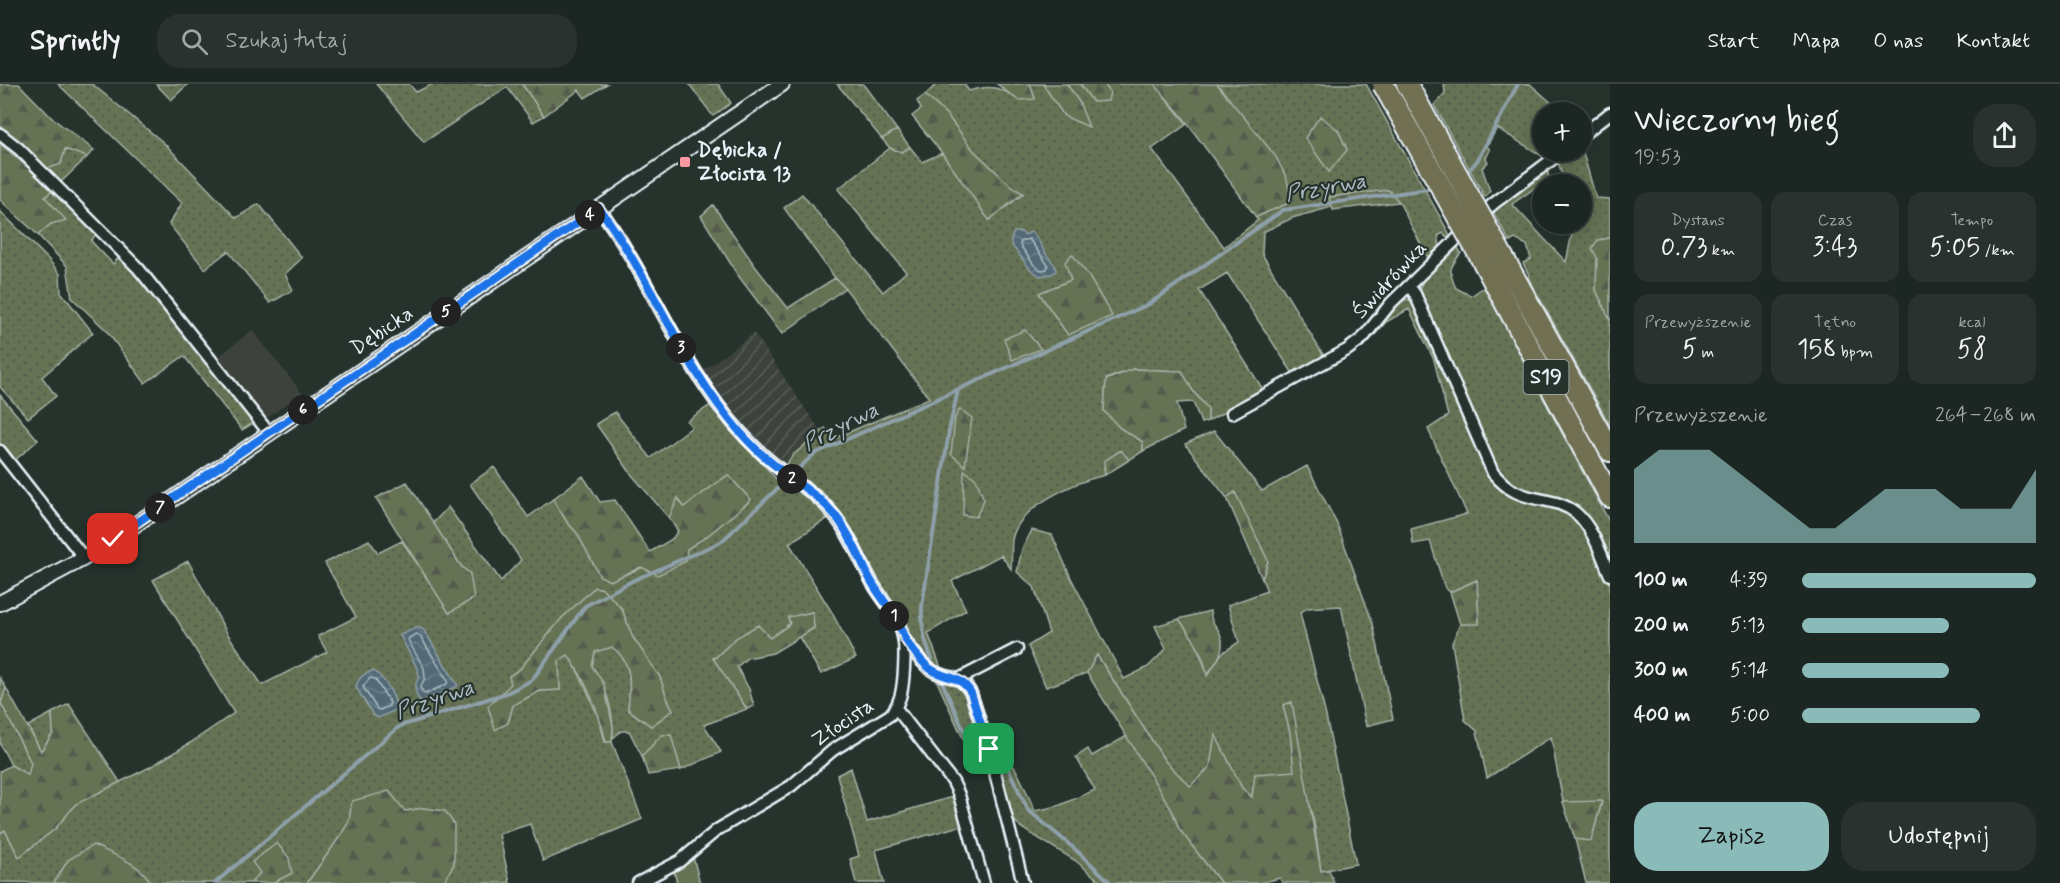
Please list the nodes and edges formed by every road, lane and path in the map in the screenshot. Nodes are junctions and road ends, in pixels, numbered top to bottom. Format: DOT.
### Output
graph roads {
  1 [pos="782,84"];
  2 [pos="1383,84"];
  3 [pos="1407,84"];
  4 [pos="1610,113"];
  5 [pos="1592,127"];
  6 [pos="0,134"];
  7 [pos="1549,162"];
  8 [pos="599,208"];
  9 [pos="1489,253"];
  10 [pos="1409,286"];
  11 [pos="1232,413"];
  12 [pos="269,433"];
  13 [pos="0,451"];
  14 [pos="1610,451"];
  15 [pos="1610,497"];
  16 [pos="84,558"];
  17 [pos="1610,574"];
  18 [pos="0,603"];
  19 [pos="904,639"];
  20 [pos="1017,649"];
  21 [pos="959,680"];
  22 [pos="896,708"];
  23 [pos="638,883"];
  24 [pos="984,883"];
  25 [pos="1023,883"];
  1 -- 8 [label="street, Dębicka"];
  2 -- 9 [label="highway, S19, bridge"];
  3 -- 9 [label="highway, S19, bridge"];
  4 -- 5 [label="street"];
  6 -- 12 [label="street"];
  7 -- 10 [label="street, Świdrówka"];
  8 -- 12 [label="street, Dębicka"];
  8 -- 19 [label="street, Złocista"];
  9 -- 14 [label="highway, S19"];
  9 -- 15 [label="highway, S19"];
  10 -- 11 [label="street, Świdrówka"];
  10 -- 17 [label="street"];
  12 -- 16 [label="street, Dębicka"];
  13 -- 16 [label="street"];
  16 -- 18 [label="street, Dębicka"];
  19 -- 21 [label="street"];
  19 -- 22 [label="street, Złocista"];
  20 -- 21 [label="street"];
  21 -- 25 [label="street"];
  22 -- 23 [label="street, Złocista"];
  22 -- 24 [label="street"];
}
